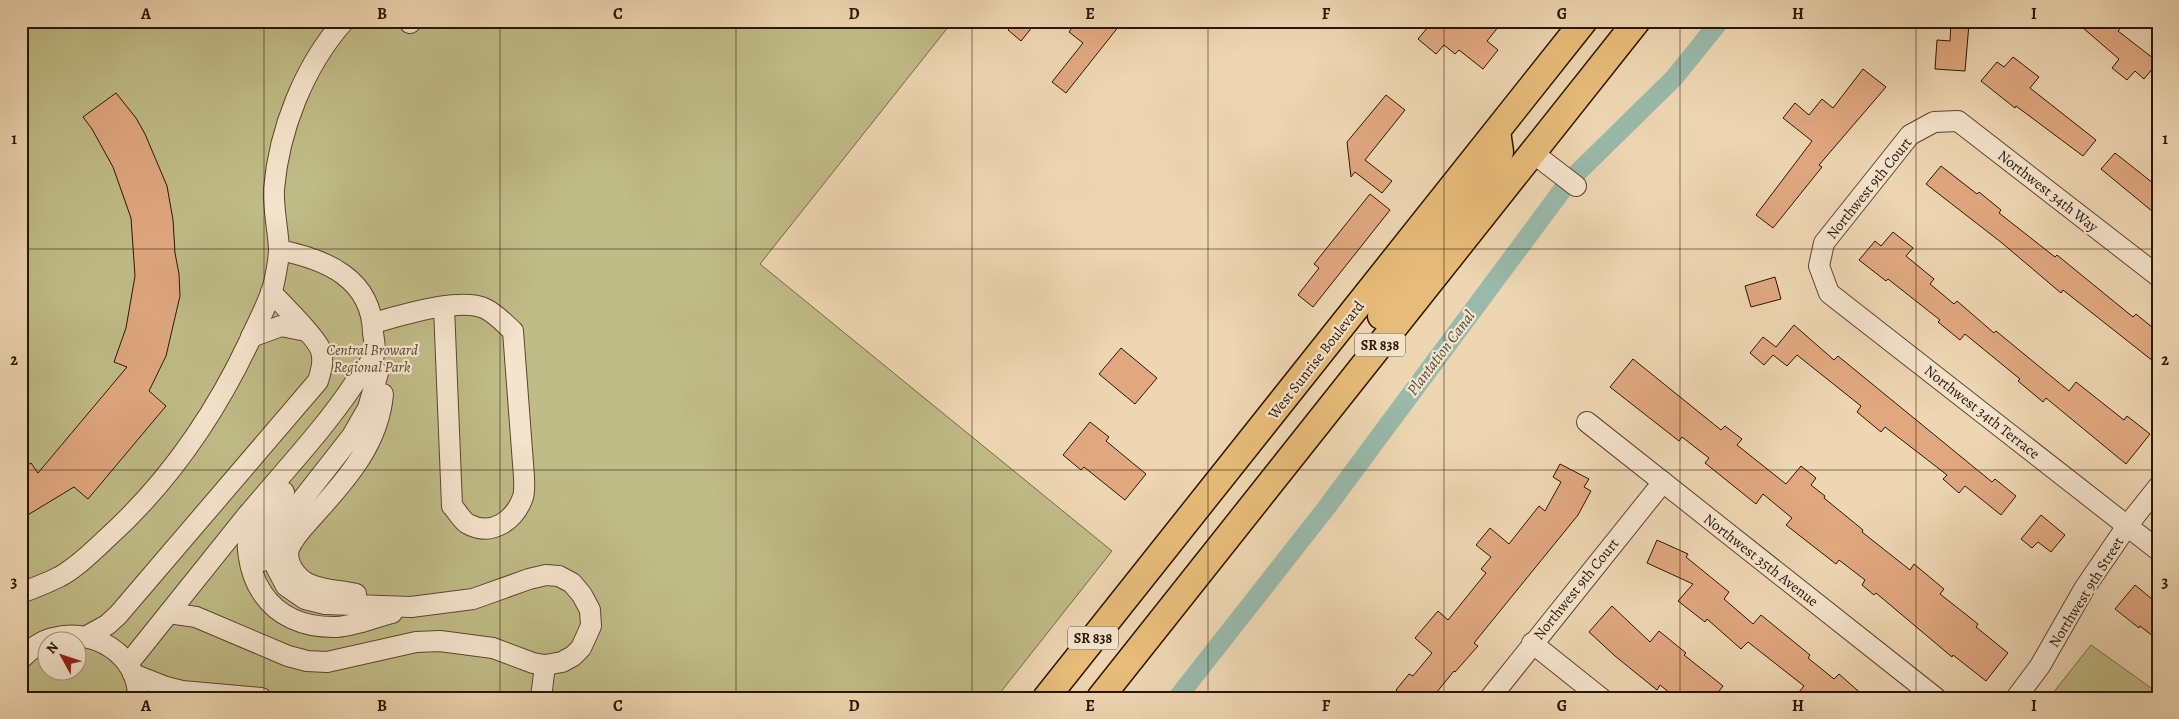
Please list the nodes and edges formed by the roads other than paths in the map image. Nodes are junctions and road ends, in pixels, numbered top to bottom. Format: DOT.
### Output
graph roads {
  1 [pos="344,21"];
  2 [pos="1584,21"];
  3 [pos="1637,21"];
  4 [pos="1934,122"];
  5 [pos="1497,131"];
  6 [pos="1532,153"];
  7 [pos="1569,181"];
  8 [pos="279,250"];
  9 [pos="1818,266"];
  10 [pos="2158,276"];
  11 [pos="271,292"];
  12 [pos="444,307"];
  13 [pos="373,324"];
  14 [pos="306,331"];
  15 [pos="251,337"];
  16 [pos="376,364"];
  17 [pos="1338,399"];
  18 [pos="300,403"];
  19 [pos="1587,422"];
  20 [pos="324,425"];
  21 [pos="1663,482"];
  22 [pos="2158,487"];
  23 [pos="251,511"];
  24 [pos="2127,526"];
  25 [pos="2158,550"];
  26 [pos="21,593"];
  27 [pos="411,607"];
  28 [pos="169,613"];
  29 [pos="88,636"];
  30 [pos="88,636"];
  31 [pos="1532,643"];
  32 [pos="38,644"];
  33 [pos="21,659"];
  34 [pos="545,665"];
  35 [pos="130,669"];
  36 [pos="138,698"];
  37 [pos="261,698"];
  38 [pos="541,698"];
  39 [pos="1046,698"];
  40 [pos="1100,698"];
  41 [pos="1490,698"];
  42 [pos="1601,698"];
  43 [pos="1936,698"];
  44 [pos="2016,698"];
  1 -- 8 [label="street"];
  2 -- 5 [label="main road, West Sunrise Boulevard / SR 838"];
  3 -- 6 [label="main road, SR 838"];
  4 -- 9 [label="street, Northwest 9th Court"];
  4 -- 10 [label="street, Northwest 34th Way"];
  5 -- 17 [label="main road"];
  5 -- 39 [label="main road, West Sunrise Boulevard / SR 838"];
  6 -- 7 [label="street"];
  6 -- 17 [label="main road, SR 838"];
  8 -- 11 [label="street"];
  8 -- 13 [label="street"];
  9 -- 24 [label="street, Northwest 34th Terrace"];
  11 -- 14 [label="street"];
  11 -- 15 [label="street"];
  12 -- 12 [label="street"];
  12 -- 13 [label="street"];
  13 -- 16 [label="street"];
  14 -- 15 [label="street"];
  14 -- 18 [label="street"];
  15 -- 26 [label="street"];
  16 -- 20 [label="street"];
  16 -- 27 [label="street"];
  16 -- 27 [label="street"];
  17 -- 40 [label="main road, SR 838"];
  18 -- 20 [label="street"];
  18 -- 29 [label="street"];
  19 -- 21 [label="street, Northwest 35th Avenue"];
  20 -- 23 [label="street"];
  21 -- 31 [label="street, Northwest 9th Court"];
  21 -- 43 [label="street, Northwest 35th Avenue"];
  22 -- 24 [label="street, Northwest 9th Street"];
  23 -- 27 [label="street"];
  23 -- 28 [label="street"];
  24 -- 25 [label="street, Northwest 34th Terrace"];
  24 -- 44 [label="street, Northwest 9th Street"];
  27 -- 34 [label="street"];
  28 -- 34 [label="street"];
  28 -- 35 [label="street"];
  30 -- 35 [label="street"];
  31 -- 41 [label="street, Northwest 9th Court"];
  31 -- 42 [label="street"];
  32 -- 33 [label="street"];
  34 -- 38 [label="street"];
  35 -- 36 [label="street"];
  35 -- 37 [label="street"];
}
